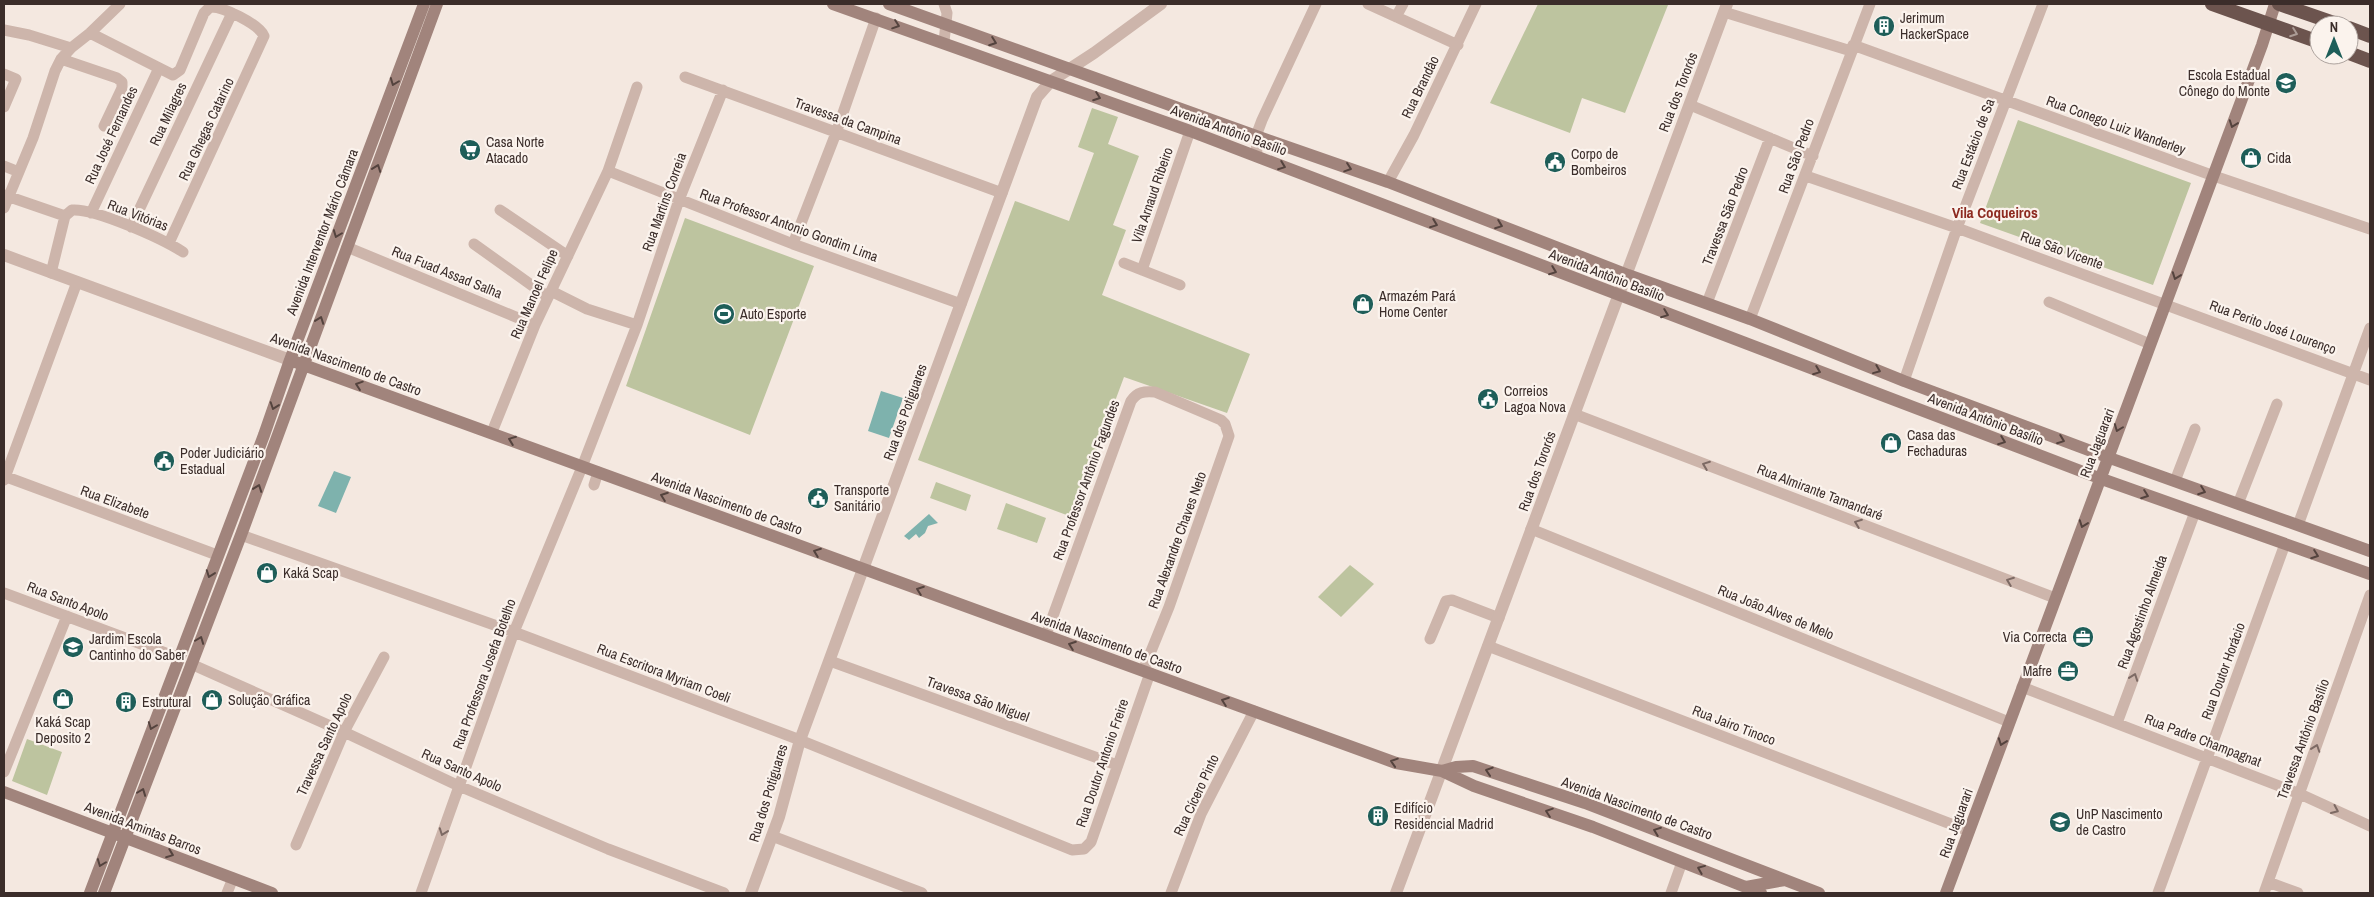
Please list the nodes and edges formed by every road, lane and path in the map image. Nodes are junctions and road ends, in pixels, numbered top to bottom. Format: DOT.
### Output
graph roads {
  1 [pos="120,4"];
  2 [pos="424,4"];
  3 [pos="437,4"];
  4 [pos="833,4"];
  5 [pos="889,4"];
  6 [pos="944,4"];
  7 [pos="1161,4"];
  8 [pos="1316,4"];
  9 [pos="1368,4"];
  10 [pos="1403,4"];
  11 [pos="1476,4"];
  12 [pos="1870,4"];
  13 [pos="2043,4"];
  14 [pos="2212,4"];
  15 [pos="2275,4"];
  16 [pos="2279,4"];
  17 [pos="1726,8"];
  18 [pos="232,13"];
  19 [pos="2311,15"];
  20 [pos="1396,17"];
  21 [pos="876,18"];
  22 [pos="2268,24"];
  23 [pos="948,25"];
  24 [pos="4,30"];
  25 [pos="90,33"];
  26 [pos="2309,38"];
  27 [pos="944,42"];
  28 [pos="1458,45"];
  29 [pos="71,48"];
  30 [pos="1852,48"];
  31 [pos="406,54"];
  32 [pos="61,58"];
  33 [pos="1071,69"];
  34 [pos="158,70"];
  35 [pos="5,77"];
  36 [pos="685,77"];
  37 [pos="1051,81"];
  38 [pos="637,87"];
  39 [pos="723,90"];
  40 [pos="2005,101"];
  41 [pos="1690,105"];
  42 [pos="4,107"];
  43 [pos="104,126"];
  44 [pos="1190,131"];
  45 [pos="836,133"];
  46 [pos="1256,136"];
  47 [pos="1770,138"];
  48 [pos="1257,156"];
  49 [pos="1813,156"];
  50 [pos="4,166"];
  51 [pos="608,171"];
  52 [pos="19,172"];
  53 [pos="1806,176"];
  54 [pos="2214,176"];
  55 [pos="1388,182"];
  56 [pos="1002,193"];
  57 [pos="6,195"];
  58 [pos="678,200"];
  59 [pos="4,208"];
  60 [pos="500,210"];
  61 [pos="86,211"];
  62 [pos="65,216"];
  63 [pos="132,227"];
  64 [pos="1957,228"];
  65 [pos="2370,229"];
  66 [pos="169,243"];
  67 [pos="474,244"];
  68 [pos="793,244"];
  69 [pos="348,247"];
  70 [pos="183,252"];
  71 [pos="4,255"];
  72 [pos="568,256"];
  73 [pos="1124,263"];
  74 [pos="1142,270"];
  75 [pos="51,273"];
  76 [pos="1628,274"];
  77 [pos="77,282"];
  78 [pos="1180,285"];
  79 [pos="549,294"];
  80 [pos="1619,296"];
  81 [pos="2049,302"];
  82 [pos="961,304"];
  83 [pos="1707,304"];
  84 [pos="2166,304"];
  85 [pos="1750,319"];
  86 [pos="535,325"];
  87 [pos="637,325"];
  88 [pos="2370,328"];
  89 [pos="2150,344"];
  90 [pos="290,360"];
  91 [pos="304,366"];
  92 [pos="2354,373"];
  93 [pos="2370,380"];
  94 [pos="1904,381"];
  95 [pos="1961,402"];
  96 [pos="2277,404"];
  97 [pos="1574,414"];
  98 [pos="1221,420"];
  99 [pos="1969,429"];
  100 [pos="2195,429"];
  101 [pos="492,432"];
  102 [pos="2107,457"];
  103 [pos="582,467"];
  104 [pos="598,472"];
  105 [pos="4,478"];
  106 [pos="2100,478"];
  107 [pos="2175,481"];
  108 [pos="594,485"];
  109 [pos="2244,506"];
  110 [pos="2195,512"];
  111 [pos="2298,525"];
  112 [pos="1531,529"];
  113 [pos="241,534"];
  114 [pos="2258,534"];
  115 [pos="2286,544"];
  116 [pos="2370,551"];
  117 [pos="217,555"];
  118 [pos="862,569"];
  119 [pos="2370,574"];
  120 [pos="4,593"];
  121 [pos="2370,595"];
  122 [pos="2055,598"];
  123 [pos="67,616"];
  124 [pos="1499,618"];
  125 [pos="514,632"];
  126 [pos="1046,635"];
  127 [pos="1430,639"];
  128 [pos="1488,646"];
  129 [pos="384,657"];
  130 [pos="178,658"];
  131 [pos="830,661"];
  132 [pos="191,664"];
  133 [pos="1146,672"];
  134 [pos="2022,687"];
  135 [pos="1254,711"];
  136 [pos="2009,722"];
  137 [pos="2117,723"];
  138 [pos="344,732"];
  139 [pos="800,740"];
  140 [pos="2207,758"];
  141 [pos="1117,765"];
  142 [pos="1442,771"];
  143 [pos="4,772"];
  144 [pos="459,786"];
  145 [pos="4,792"];
  146 [pos="2300,794"];
  147 [pos="1585,803"];
  148 [pos="2370,826"];
  149 [pos="1594,827"];
  150 [pos="1969,831"];
  151 [pos="119,835"];
  152 [pos="772,836"];
  153 [pos="296,846"];
  154 [pos="1072,850"];
  155 [pos="1682,862"];
  156 [pos="233,878"];
  157 [pos="1784,880"];
  158 [pos="2268,882"];
  159 [pos="1746,887"];
  160 [pos="1399,892"];
  161 [pos="90,893"];
  162 [pos="104,893"];
  163 [pos="228,893"];
  164 [pos="272,893"];
  165 [pos="421,893"];
  166 [pos="724,893"];
  167 [pos="751,893"];
  168 [pos="922,893"];
  169 [pos="1171,893"];
  170 [pos="1671,893"];
  171 [pos="1761,893"];
  172 [pos="1819,893"];
  173 [pos="1946,893"];
  174 [pos="2158,893"];
  175 [pos="2264,893"];
  176 [pos="2298,893"];
  1 -- 25 [label="street"];
  2 -- 31 [label="main road, Avenida Interventor Mário Câmara"];
  3 -- 31 [label="main road, Avenida Interventor Mário Câmara"];
  4 -- 21 [label="main road, Avenida Antônio Basílio"];
  5 -- 23 [label="main road, Avenida Antônio Basílio"];
  6 -- 23 [label="street"];
  7 -- 33 [label="street, Rua dos Potiguares"];
  8 -- 46 [label="street"];
  9 -- 20 [label="street"];
  10 -- 20 [label="street"];
  11 -- 28 [label="street, Rua Brandâo"];
  12 -- 30 [label="street, Rua São Pedro"];
  13 -- 40 [label="street, Rua Estácio de Sa"];
  14 -- 22 [label="highway"];
  15 -- 22 [label="main road, Rua Jaguarari"];
  16 -- 19 [label="highway"];
  17 -- 30 [label="street, Rua Conego Luiz Wanderley"];
  17 -- 41 [label="street, Rua dos Tororós"];
  18 -- 34 [label="street"];
  18 -- 63 [label="street, Rua Milagres"];
  18 -- 66 [label="street, Rua Ghegas Catarino"];
  20 -- 28 [label="street"];
  21 -- 27 [label="main road, Avenida Antônio Basílio, one-way"];
  21 -- 45 [label="street"];
  22 -- 26 [label="highway, one-way"];
  22 -- 54 [label="main road, Rua Jaguarari, one-way"];
  23 -- 27 [label="street"];
  23 -- 33 [label="main road, Avenida Antônio Basílio, one-way"];
  24 -- 29 [label="street"];
  25 -- 29 [label="street"];
  25 -- 34 [label="street"];
  27 -- 37 [label="main road, Avenida Antônio Basílio"];
  28 -- 55 [label="street, Rua Brandâo"];
  29 -- 32 [label="street"];
  30 -- 40 [label="street, Rua Conego Luiz Wanderley"];
  30 -- 49 [label="street, Rua São Pedro"];
  69 -- 31 [label="main road, Avenida Interventor Mário Câmara, one-way"];
  31 -- 90 [label="main road, Avenida Interventor Mário Câmara, one-way"];
  32 -- 43 [label="street"];
  32 -- 52 [label="street"];
  33 -- 37 [label="street, Rua dos Potiguares"];
  33 -- 46 [label="main road, Avenida Antônio Basílio"];
  34 -- 61 [label="street, Rua José Fernandes"];
  35 -- 42 [label="street"];
  36 -- 39 [label="street, Travessa da Campina"];
  37 -- 44 [label="main road, Avenida Antônio Basílio, one-way"];
  37 -- 56 [label="street, Rua dos Potiguares"];
  38 -- 51 [label="street, Rua Manoel Felipe"];
  39 -- 45 [label="street, Travessa da Campina"];
  39 -- 58 [label="street, Rua Martins Correia"];
  40 -- 54 [label="street, Rua Conego Luiz Wanderley"];
  40 -- 64 [label="street, Rua Estácio de Sa"];
  41 -- 47 [label="street"];
  41 -- 76 [label="street, Rua dos Tororós"];
  44 -- 48 [label="main road, Avenida Antônio Basílio"];
  44 -- 74 [label="street, Vila Arnaud Ribeiro"];
  45 -- 56 [label="street, Travessa da Campina"];
  45 -- 68 [label="street"];
  46 -- 48 [label="street"];
  46 -- 55 [label="main road, Avenida Antônio Basílio, one-way"];
  47 -- 49 [label="street"];
  47 -- 83 [label="street, Travessa São Pedro"];
  48 -- 80 [label="main road, Avenida Antônio Basílio, one-way"];
  49 -- 53 [label="street, Rua São Pedro"];
  50 -- 52 [label="street"];
  51 -- 58 [label="street, Rua Professor Antonio Gondim Lima"];
  51 -- 72 [label="street, Rua Manoel Felipe"];
  52 -- 57 [label="street"];
  53 -- 64 [label="street, Rua São Vicente"];
  53 -- 85 [label="street, Rua São Pedro"];
  54 -- 65 [label="street, Rua Conego Luiz Wanderley"];
  54 -- 84 [label="main road, Rua Jaguarari, one-way"];
  55 -- 76 [label="main road, Avenida Antônio Basílio, one-way"];
  56 -- 82 [label="street, Rua dos Potiguares"];
  57 -- 59 [label="street"];
  57 -- 62 [label="street"];
  58 -- 68 [label="street, Rua Professor Antonio Gondim Lima"];
  58 -- 87 [label="street, Rua Martins Correia"];
  60 -- 72 [label="street"];
  61 -- 62 [label="street"];
  61 -- 63 [label="street, Rua Vitórias"];
  62 -- 75 [label="street"];
  63 -- 66 [label="street, Rua Vitórias"];
  64 -- 84 [label="street, Rua São Vicente"];
  64 -- 94 [label="street, Rua Estácio de Sa"];
  66 -- 70 [label="street, Rua Vitórias"];
  67 -- 79 [label="street"];
  68 -- 82 [label="street, Rua Professor Antonio Gondim Lima"];
  69 -- 86 [label="street, Rua Fuad Assad Salha"];
  91 -- 69 [label="main road, Avenida Interventor Mário Câmara, one-way"];
  71 -- 75 [label="street, Avenida Nascimento de Castro"];
  72 -- 79 [label="street, Rua Manoel Felipe"];
  73 -- 74 [label="street"];
  74 -- 78 [label="street"];
  75 -- 77 [label="street, Avenida Nascimento de Castro"];
  76 -- 80 [label="street, Rua dos Tororós"];
  76 -- 83 [label="main road, Avenida Antônio Basílio"];
  77 -- 90 [label="street, Avenida Nascimento de Castro"];
  77 -- 105 [label="street"];
  79 -- 86 [label="street, Rua Manoel Felipe"];
  79 -- 87 [label="street"];
  80 -- 97 [label="street, Rua dos Tororós"];
  80 -- 99 [label="main road, Avenida Antônio Basílio, one-way"];
  81 -- 89 [label="street"];
  82 -- 118 [label="street, Rua dos Potiguares"];
  83 -- 85 [label="main road, Avenida Antônio Basílio"];
  84 -- 89 [label="main road, Rua Jaguarari"];
  84 -- 92 [label="street, Rua Perito José Lourenço"];
  85 -- 94 [label="main road, Avenida Antônio Basílio, one-way"];
  86 -- 101 [label="street, Rua Manoel Felipe"];
  87 -- 103 [label="street, Rua Martins Correia"];
  88 -- 92 [label="street"];
  89 -- 102 [label="main road, Rua Jaguarari, one-way"];
  90 -- 91 [label="main road, Avenida Nascimento de Castro"];
  90 -- 117 [label="main road, Avenida Interventor Mário Câmara, one-way"];
  101 -- 91 [label="main road, Avenida Nascimento de Castro, one-way"];
  113 -- 91 [label="main road, Avenida Interventor Mário Câmara, one-way"];
  92 -- 93 [label="street, Rua Perito José Lourenço"];
  92 -- 111 [label="street"];
  94 -- 95 [label="main road, Avenida Antônio Basílio"];
  95 -- 99 [label="main road"];
  95 -- 102 [label="main road, Avenida Antônio Basílio, one-way"];
  96 -- 109 [label="street"];
  97 -- 112 [label="street, Rua dos Tororós"];
  122 -- 97 [label="street, Rua Almirante Tamandaré, one-way"];
  98 -- 126 [label="street, Rua Professor Antônio Fagundes"];
  98 -- 133 [label="street, Rua Alexandre Chaves Neto"];
  99 -- 106 [label="main road, Avenida Antônio Basílio, one-way"];
  100 -- 107 [label="street"];
  103 -- 101 [label="main road, Avenida Nascimento de Castro, one-way"];
  102 -- 106 [label="main road, Rua Jaguarari"];
  102 -- 107 [label="main road, Avenida Antônio Basílio"];
  103 -- 104 [label="main road, Avenida Nascimento de Castro"];
  103 -- 125 [label="street, Rua Professora Josefa Botelho"];
  104 -- 108 [label="street"];
  118 -- 104 [label="main road, Avenida Nascimento de Castro, one-way"];
  105 -- 117 [label="street, Rua Elizabete"];
  106 -- 110 [label="main road, Avenida Antônio Basílio, one-way"];
  106 -- 122 [label="main road, Rua Jaguarari, one-way"];
  107 -- 109 [label="main road, Avenida Antônio Basílio, one-way"];
  109 -- 111 [label="main road, Avenida Antônio Basílio"];
  109 -- 114 [label="main road"];
  110 -- 114 [label="main road, Avenida Antônio Basílio"];
  137 -- 110 [label="street, Rua Agostinho Almeida, one-way"];
  111 -- 116 [label="main road, Avenida Antônio Basílio"];
  112 -- 124 [label="street, Rua dos Tororós"];
  112 -- 136 [label="street, Rua João Alves de Melo"];
  113 -- 125 [label="street, Rua Escritora Myriam Coeli"];
  132 -- 113 [label="main road, Avenida Interventor Mário Câmara, one-way"];
  114 -- 115 [label="main road, Avenida Antônio Basílio"];
  115 -- 119 [label="main road, Avenida Antônio Basílio, one-way"];
  115 -- 140 [label="street, Rua Doutor Horácio"];
  117 -- 130 [label="main road, Avenida Interventor Mário Câmara, one-way"];
  126 -- 118 [label="main road, Avenida Nascimento de Castro, one-way"];
  118 -- 131 [label="street, Rua dos Potiguares"];
  120 -- 123 [label="street, Rua Santo Apolo"];
  146 -- 121 [label="street, Travessa Antônio Basílio, one-way"];
  122 -- 134 [label="main road, Rua Jaguarari"];
  123 -- 130 [label="street, Rua Santo Apolo"];
  123 -- 143 [label="street"];
  124 -- 127 [label="street"];
  124 -- 128 [label="street, Rua dos Tororós"];
  125 -- 139 [label="street, Rua Escritora Myriam Coeli"];
  125 -- 144 [label="street, Rua Professora Josefa Botelho"];
  133 -- 126 [label="main road, Avenida Nascimento de Castro, one-way"];
  128 -- 142 [label="street, Rua dos Tororós"];
  128 -- 150 [label="street, Rua Jairo Tinoco"];
  129 -- 138 [label="street, Travessa Santo Apolo"];
  130 -- 151 [label="main road, Avenida Interventor Mário Câmara, one-way"];
  131 -- 139 [label="street, Rua dos Potiguares"];
  131 -- 141 [label="street, Travessa São Miguel"];
  132 -- 138 [label="street, Rua Santo Apolo"];
  151 -- 132 [label="main road, Avenida Interventor Mário Câmara, one-way"];
  135 -- 133 [label="main road, Avenida Nascimento de Castro, one-way"];
  133 -- 141 [label="street, Rua Doutor Antonio Freire"];
  134 -- 136 [label="main road, Rua Jaguarari"];
  134 -- 137 [label="street, Rua Padre Champagnat"];
  142 -- 135 [label="main road, Avenida Nascimento de Castro, one-way"];
  135 -- 169 [label="street, Rua Cícero Pinto"];
  136 -- 150 [label="main road, Rua Jaguarari, one-way"];
  137 -- 140 [label="street, Rua Padre Champagnat"];
  138 -- 144 [label="street, Rua Santo Apolo"];
  138 -- 153 [label="street, Travessa Santo Apolo"];
  139 -- 152 [label="street, Rua dos Potiguares"];
  139 -- 154 [label="street, Rua Escritora Myriam Coeli"];
  140 -- 146 [label="street, Rua Padre Champagnat"];
  140 -- 174 [label="street, Rua Doutor Horácio"];
  141 -- 154 [label="street, Rua Doutor Antonio Freire"];
  147 -- 142 [label="main road, Avenida Nascimento de Castro, one-way"];
  149 -- 142 [label="main road, Avenida Nascimento de Castro, one-way"];
  142 -- 160 [label="street, Rua dos Tororós"];
  144 -- 165 [label="street, Rua Professora Josefa Botelho, one-way"];
  144 -- 166 [label="street, Rua Santo Apolo"];
  145 -- 151 [label="main road, Avenida Amintas Barros"];
  146 -- 148 [label="street, Rua Padre Champagnat, one-way"];
  146 -- 158 [label="street, Travessa Antônio Basílio"];
  147 -- 149 [label="main road"];
  157 -- 147 [label="main road, Avenida Nascimento de Castro, one-way"];
  149 -- 155 [label="main road, Avenida Nascimento de Castro"];
  150 -- 173 [label="main road, Rua Jaguarari"];
  151 -- 156 [label="main road, Avenida Amintas Barros, one-way"];
  151 -- 161 [label="main road, Avenida Interventor Mário Câmara, one-way"];
  151 -- 162 [label="main road, Avenida Interventor Mário Câmara"];
  152 -- 167 [label="street, Rua dos Potiguares"];
  152 -- 168 [label="street"];
  159 -- 155 [label="main road, Avenida Nascimento de Castro, one-way"];
  155 -- 170 [label="street"];
  156 -- 163 [label="street"];
  156 -- 164 [label="main road, Avenida Amintas Barros"];
  157 -- 159 [label="main road"];
  157 -- 172 [label="main road, Avenida Nascimento de Castro"];
  158 -- 175 [label="street, Travessa Antônio Basílio"];
  158 -- 176 [label="street"];
  159 -- 171 [label="main road, Avenida Nascimento de Castro"];
}
